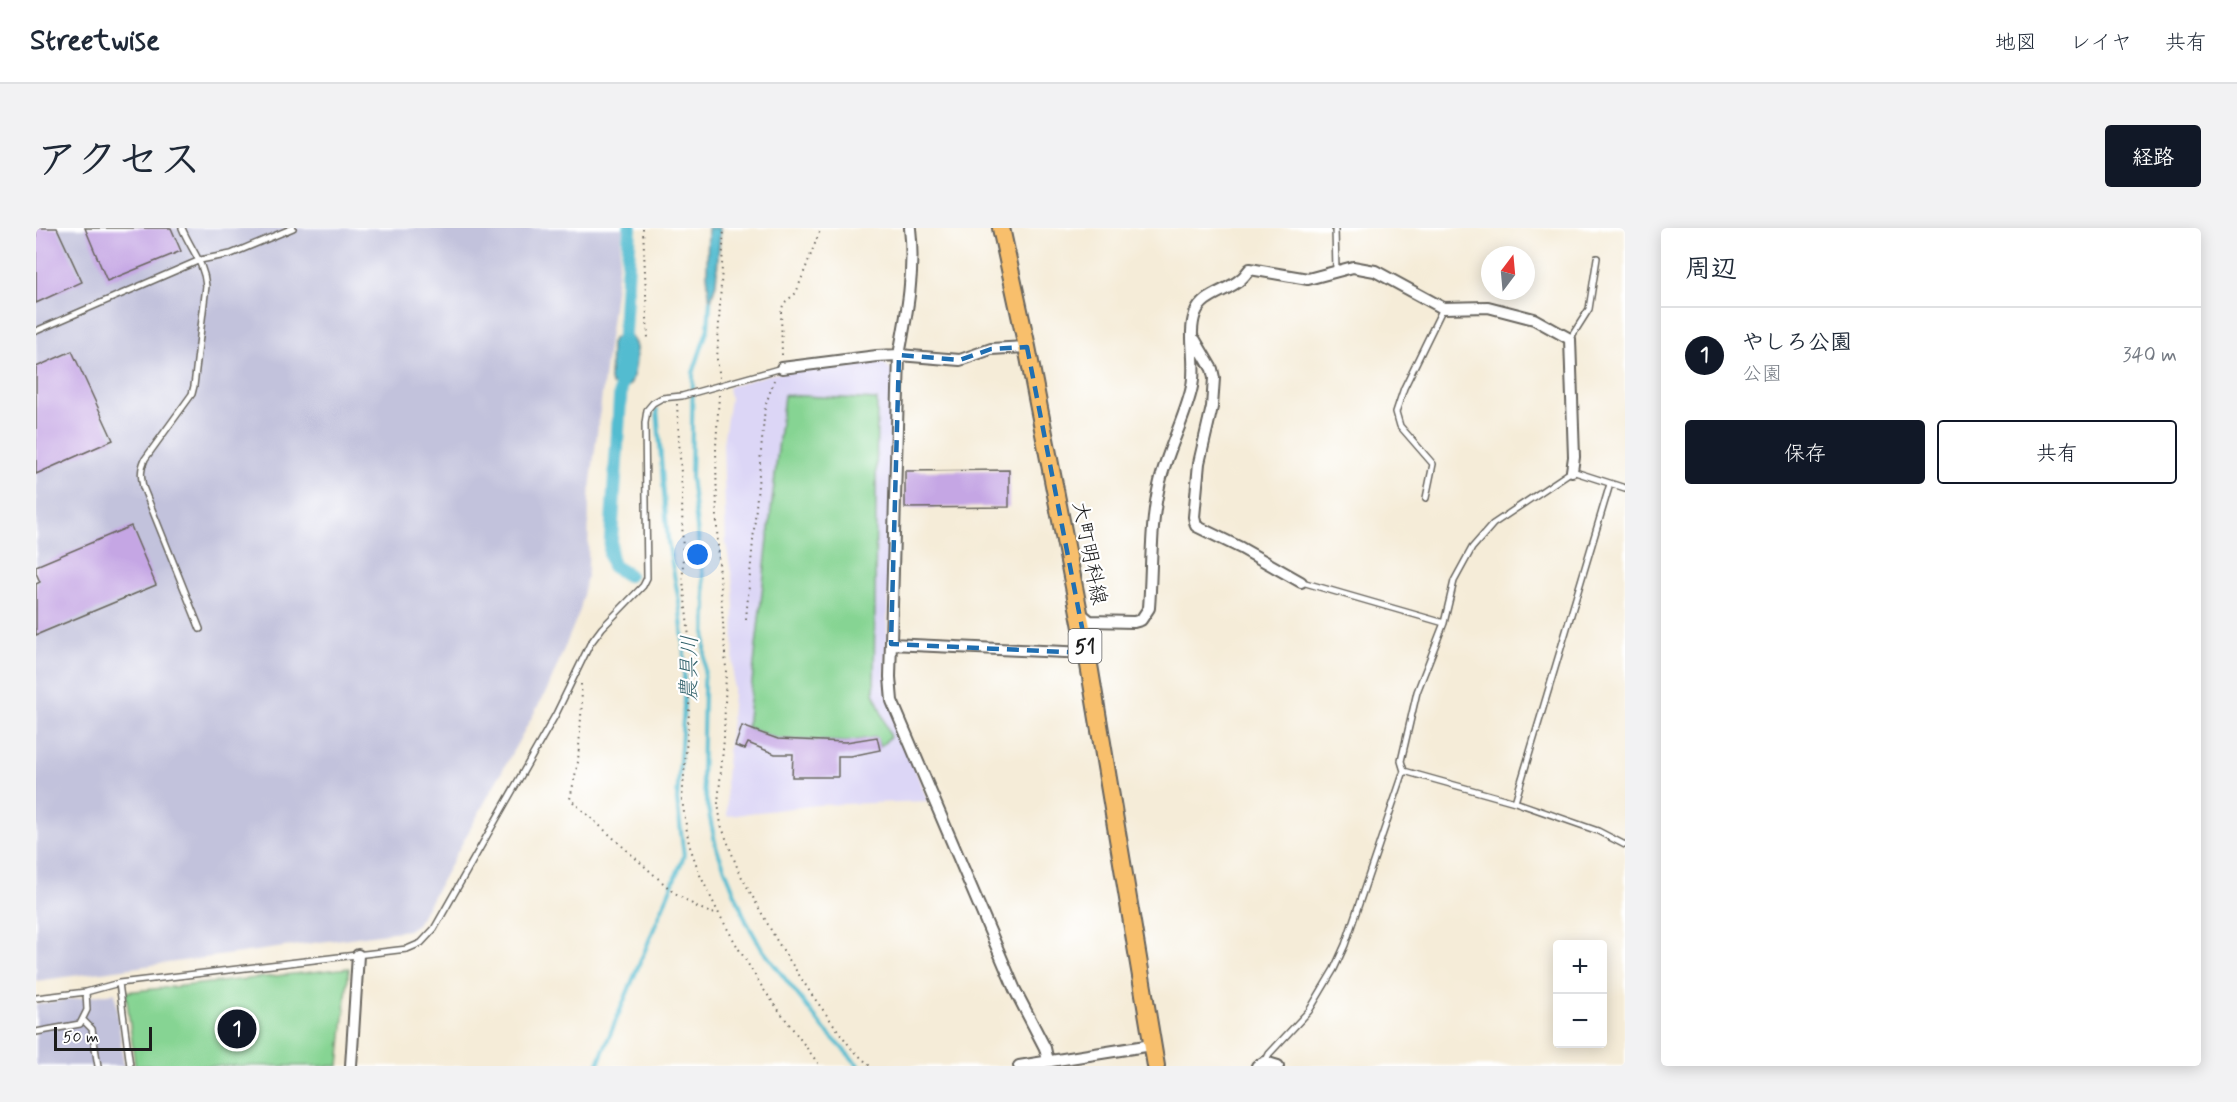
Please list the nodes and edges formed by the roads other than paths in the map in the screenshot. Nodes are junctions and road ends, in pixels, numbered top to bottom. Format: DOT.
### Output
graph roads {
  1 [pos="182,228"];
  2 [pos="293,228"];
  3 [pos="910,228"];
  4 [pos="1001,228"];
  5 [pos="1335,228"];
  6 [pos="1597,258"];
  7 [pos="200,260"];
  8 [pos="1336,271"];
  9 [pos="1443,308"];
  10 [pos="36,331"];
  11 [pos="1192,335"];
  12 [pos="1570,339"];
  13 [pos="1028,348"];
  14 [pos="899,355"];
  15 [pos="782,368"];
  16 [pos="1572,471"];
  17 [pos="1610,484"];
  18 [pos="1625,488"];
  19 [pos="1426,498"];
  20 [pos="1301,582"];
  21 [pos="1079,611"];
  22 [pos="1444,623"];
  23 [pos="200,629"];
  24 [pos="891,645"];
  25 [pos="1087,653"];
  26 [pos="1404,771"];
  27 [pos="1515,802"];
  28 [pos="1625,845"];
  29 [pos="358,955"];
  30 [pos="119,983"];
  31 [pos="86,992"];
  32 [pos="36,998"];
  33 [pos="83,1020"];
  34 [pos="36,1032"];
  35 [pos="1152,1045"];
  36 [pos="1048,1061"];
  37 [pos="1261,1064"];
  38 [pos="98,1066"];
  39 [pos="130,1066"];
  40 [pos="351,1066"];
  41 [pos="1019,1066"];
  42 [pos="1156,1066"];
  43 [pos="1278,1066"];
  1 -- 7 [label="lane"];
  2 -- 7 [label="lane"];
  3 -- 14 [label="street"];
  4 -- 13 [label="main road, 大町明科線 / 51"];
  5 -- 8 [label="lane"];
  6 -- 12 [label="lane"];
  7 -- 10 [label="lane"];
  7 -- 23 [label="lane"];
  8 -- 9 [label="street"];
  8 -- 11 [label="street"];
  9 -- 12 [label="street"];
  9 -- 19 [label="lane"];
  11 -- 20 [label="street"];
  11 -- 21 [label="street"];
  12 -- 16 [label="street"];
  13 -- 14 [label="street"];
  13 -- 21 [label="main road, 大町明科線 / 51"];
  14 -- 15 [label="street"];
  14 -- 24 [label="street"];
  15 -- 29 [label="lane"];
  16 -- 17 [label="lane"];
  16 -- 22 [label="lane"];
  17 -- 18 [label="lane"];
  17 -- 27 [label="lane"];
  20 -- 22 [label="lane"];
  21 -- 25 [label="main road, 大町明科線 / 51"];
  22 -- 26 [label="lane"];
  24 -- 25 [label="street"];
  24 -- 36 [label="street"];
  25 -- 35 [label="main road, 大町明科線 / 51"];
  26 -- 27 [label="lane"];
  26 -- 37 [label="lane"];
  27 -- 28 [label="lane"];
  29 -- 30 [label="lane"];
  29 -- 40 [label="street"];
  30 -- 31 [label="lane"];
  30 -- 39 [label="lane"];
  31 -- 32 [label="lane"];
  31 -- 33 [label="lane"];
  33 -- 34 [label="lane"];
  33 -- 38 [label="lane"];
  35 -- 36 [label="street"];
  35 -- 42 [label="main road, 大町明科線 / 51"];
  36 -- 41 [label="street"];
  37 -- 43 [label="street"];
}
